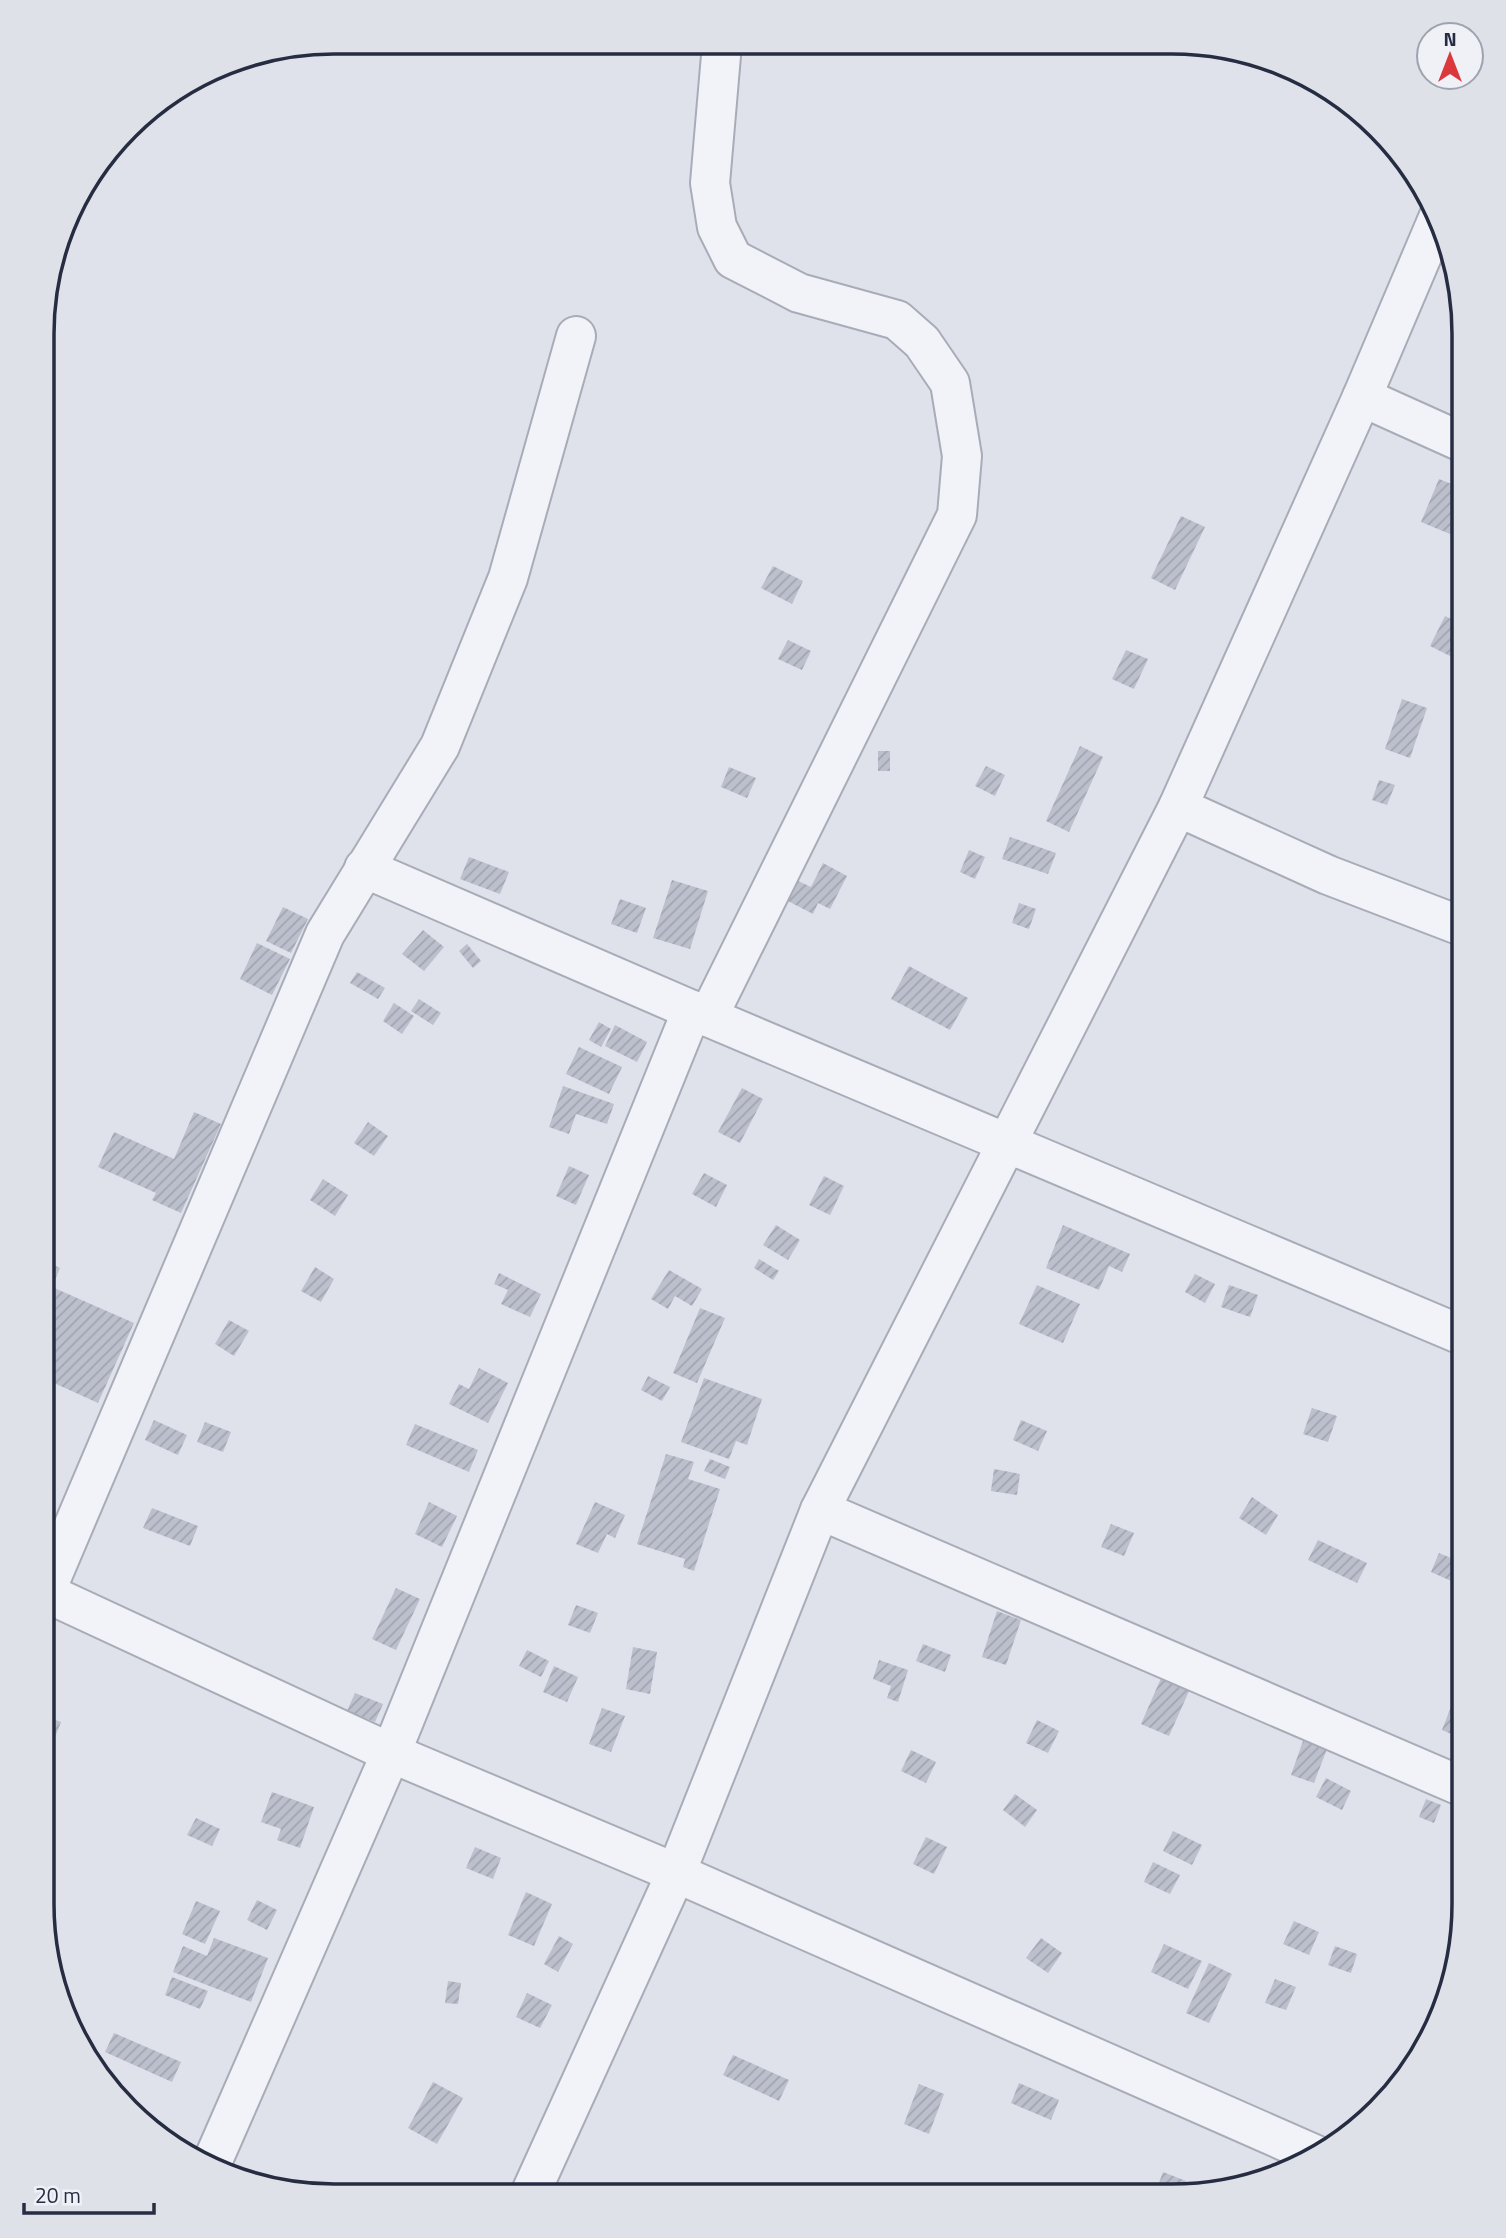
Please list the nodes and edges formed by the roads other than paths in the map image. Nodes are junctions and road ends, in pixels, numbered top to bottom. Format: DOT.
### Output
graph roads {
  1 [pos="721,54"];
  2 [pos="1432,231"];
  3 [pos="576,336"];
  4 [pos="1362,397"];
  5 [pos="1452,438"];
  6 [pos="1178,807"];
  7 [pos="364,868"];
  8 [pos="1452,922"];
  9 [pos="700,1013"];
  10 [pos="1007,1142"];
  11 [pos="1452,1331"];
  12 [pos="820,1510"];
  13 [pos="54,1571"];
  14 [pos="54,1600"];
  15 [pos="391,1753"];
  16 [pos="1452,1782"];
  17 [pos="676,1873"];
  18 [pos="1305,2150"];
  19 [pos="214,2157"];
  20 [pos="535,2184"];
  1 -- 9 [label="street"];
  2 -- 4 [label="street"];
  3 -- 7 [label="street"];
  4 -- 5 [label="street"];
  4 -- 6 [label="street"];
  6 -- 8 [label="street"];
  6 -- 10 [label="street"];
  7 -- 9 [label="street"];
  7 -- 13 [label="street"];
  9 -- 10 [label="street"];
  9 -- 15 [label="street"];
  10 -- 11 [label="street"];
  10 -- 12 [label="street"];
  12 -- 16 [label="street"];
  12 -- 17 [label="street"];
  14 -- 15 [label="street"];
  15 -- 17 [label="street"];
  15 -- 19 [label="street"];
  17 -- 18 [label="street"];
  17 -- 20 [label="street"];
}
